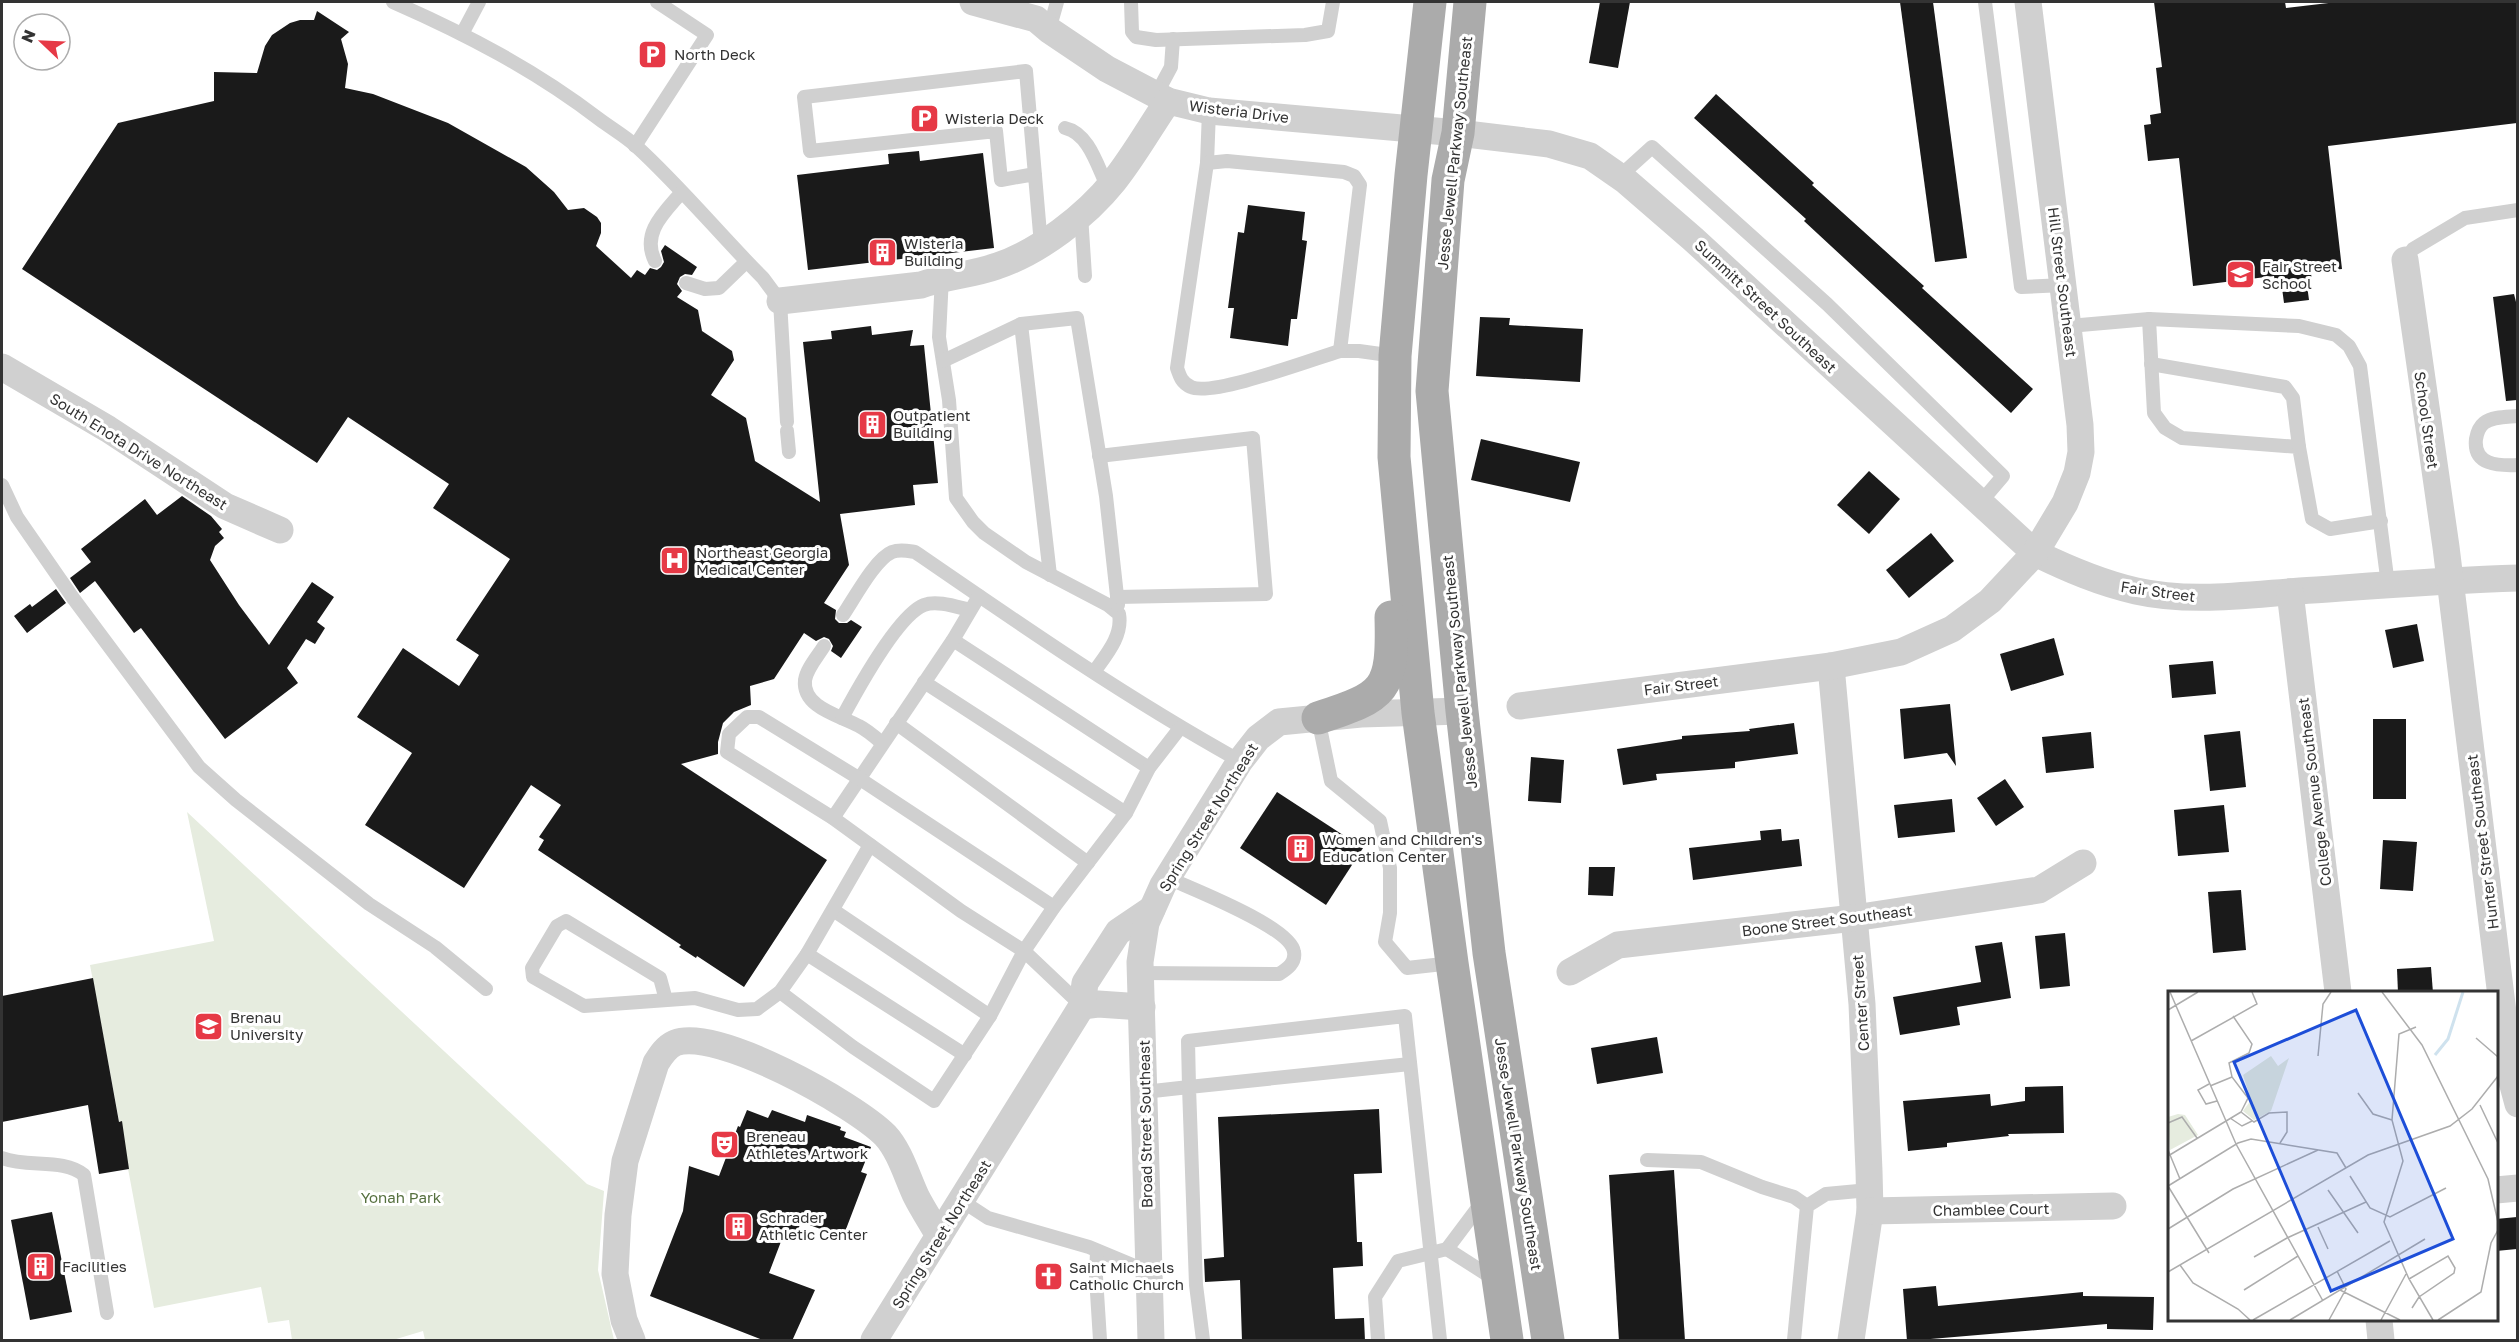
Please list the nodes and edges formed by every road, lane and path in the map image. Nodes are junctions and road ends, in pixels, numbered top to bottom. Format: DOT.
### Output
graph roads {
  1 [pos="393,2"];
  2 [pos="479,2"];
  3 [pos="657,2"];
  4 [pos="973,2"];
  5 [pos="1057,2"];
  6 [pos="1131,2"];
  7 [pos="1333,2"];
  8 [pos="1430,2"];
  9 [pos="1470,2"];
  10 [pos="1985,2"];
  11 [pos="2028,2"];
  12 [pos="1049,30"];
  13 [pos="462,33"];
  14 [pos="1173,39"];
  15 [pos="1162,98"];
  16 [pos="1209,111"];
  17 [pos="1065,128"];
  18 [pos="1417,130"];
  19 [pos="1458,134"];
  20 [pos="635,146"];
  21 [pos="1207,163"];
  22 [pos="1035,174"];
  23 [pos="1620,176"];
  24 [pos="1108,188"];
  25 [pos="681,193"];
  26 [pos="2517,210"];
  27 [pos="1081,215"];
  28 [pos="1041,245"];
  29 [pos="2405,260"];
  30 [pos="655,261"];
  31 [pos="746,262"];
  32 [pos="1085,276"];
  33 [pos="942,277"];
  34 [pos="686,283"];
  35 [pos="2064,285"];
  36 [pos="780,301"];
  37 [pos="2149,319"];
  38 [pos="1022,324"];
  39 [pos="2069,326"];
  40 [pos="1340,351"];
  41 [pos="1395,356"];
  42 [pos="943,362"];
  43 [pos="2151,364"];
  44 [pos="4,374"];
  45 [pos="2517,416"];
  46 [pos="2299,447"];
  47 [pos="789,452"];
  48 [pos="1099,456"];
  49 [pos="1394,457"];
  50 [pos="2517,465"];
  51 [pos="2,485"];
  52 [pos="1980,503"];
  53 [pos="2381,520"];
  54 [pos="280,530"];
  55 [pos="2034,553"];
  56 [pos="1050,575"];
  57 [pos="2517,578"];
  58 [pos="2450,580"];
  59 [pos="2388,585"];
  60 [pos="2290,592"];
  61 [pos="979,596"];
  62 [pos="1117,597"];
  63 [pos="970,610"];
  64 [pos="1119,614"];
  65 [pos="843,615"];
  66 [pos="953,640"];
  67 [pos="824,646"];
  68 [pos="1831,666"];
  69 [pos="1094,672"];
  70 [pos="924,682"];
  71 [pos="1520,706"];
  72 [pos="1462,711"];
  73 [pos="1418,713"];
  74 [pos="842,718"];
  75 [pos="1318,718"];
  76 [pos="896,723"];
  77 [pos="1180,728"];
  78 [pos="882,743"];
  79 [pos="1240,761"];
  80 [pos="1149,768"];
  81 [pos="860,779"];
  82 [pos="1126,813"];
  83 [pos="833,818"];
  84 [pos="870,845"];
  85 [pos="1088,863"];
  86 [pos="2083,863"];
  87 [pos="1168,878"];
  88 [pos="1054,907"];
  89 [pos="1152,909"];
  90 [pos="833,910"];
  91 [pos="1854,918"];
  92 [pos="1024,951"];
  93 [pos="807,954"];
  94 [pos="1452,963"];
  95 [pos="1570,972"];
  96 [pos="1140,973"];
  97 [pos="486,989"];
  98 [pos="2338,991"];
  99 [pos="780,992"];
  100 [pos="666,1000"];
  101 [pos="1082,1006"];
  102 [pos="1142,1007"];
  103 [pos="990,1016"];
  104 [pos="965,1054"];
  105 [pos="1410,1064"];
  106 [pos="1189,1087"];
  107 [pos="1144,1092"];
  108 [pos="2517,1104"];
  109 [pos="2,1158"];
  110 [pos="1647,1160"];
  111 [pos="2517,1188"];
  112 [pos="2498,1190"];
  113 [pos="1486,1197"];
  114 [pos="962,1201"];
  115 [pos="1869,1201"];
  116 [pos="1807,1206"];
  117 [pos="2113,1206"];
  118 [pos="939,1236"];
  119 [pos="1447,1249"];
  120 [pos="1097,1251"];
  121 [pos="1430,1253"];
  122 [pos="1149,1272"];
  123 [pos="1498,1281"];
  124 [pos="107,1313"];
  125 [pos="2379,1321"];
  126 [pos="632,1341"];
  127 [pos="874,1341"];
  128 [pos="1100,1341"];
  129 [pos="1151,1341"];
  130 [pos="1203,1341"];
  131 [pos="1378,1341"];
  132 [pos="1440,1341"];
  133 [pos="1507,1341"];
  134 [pos="1548,1341"];
  135 [pos="1794,1341"];
  136 [pos="1851,1341"];
  137 [pos="2381,1341"];
  1 -- 13 [label="lane"];
  2 -- 13 [label="lane"];
  3 -- 20 [label="lane"];
  4 -- 12 [label="street, Wisteria Drive"];
  5 -- 12 [label="lane"];
  6 -- 14 [label="lane"];
  7 -- 14 [label="lane"];
  8 -- 18 [label="main road"];
  9 -- 19 [label="main road, Jesse Jewell Parkway Southeast"];
  10 -- 35 [label="lane"];
  11 -- 35 [label="street, Hill Street Southeast"];
  12 -- 15 [label="street, Wisteria Drive"];
  13 -- 20 [label="lane"];
  14 -- 15 [label="lane"];
  15 -- 16 [label="street, Wisteria Drive"];
  15 -- 24 [label="street"];
  16 -- 18 [label="street, Wisteria Drive"];
  16 -- 21 [label="lane"];
  17 -- 24 [label="lane"];
  18 -- 19 [label="street, Wisteria Drive"];
  18 -- 41 [label="main road"];
  19 -- 23 [label="street, Summitt Street Southeast"];
  19 -- 72 [label="main road, Jesse Jewell Parkway Southeast"];
  20 -- 25 [label="lane"];
  21 -- 40 [label="lane"];
  21 -- 40 [label="lane"];
  22 -- 22 [label="lane"];
  22 -- 28 [label="lane"];
  23 -- 52 [label="street, Summitt Street Southeast"];
  23 -- 52 [label="lane"];
  24 -- 27 [label="street"];
  25 -- 30 [label="lane"];
  25 -- 31 [label="lane"];
  26 -- 29 [label="lane"];
  27 -- 28 [label="street"];
  27 -- 32 [label="lane"];
  28 -- 33 [label="street"];
  29 -- 58 [label="street, School Street"];
  31 -- 34 [label="lane"];
  31 -- 36 [label="lane"];
  33 -- 36 [label="street"];
  33 -- 42 [label="lane"];
  35 -- 39 [label="street, Hill Street Southeast"];
  36 -- 47 [label="lane"];
  37 -- 39 [label="lane"];
  37 -- 43 [label="lane"];
  37 -- 53 [label="lane"];
  38 -- 42 [label="lane"];
  38 -- 48 [label="lane"];
  38 -- 56 [label="lane"];
  39 -- 55 [label="street, Hill Street Southeast"];
  40 -- 41 [label="lane"];
  41 -- 49 [label="main road"];
  42 -- 56 [label="lane"];
  43 -- 46 [label="lane"];
  43 -- 46 [label="lane"];
  44 -- 54 [label="street, South Enota Drive Northeast"];
  45 -- 50 [label="lane"];
  46 -- 53 [label="lane"];
  48 -- 62 [label="lane"];
  48 -- 62 [label="lane"];
  49 -- 73 [label="main road"];
  49 -- 75 [label="main road"];
  51 -- 97 [label="lane"];
  52 -- 55 [label="street, Summitt Street Southeast"];
  53 -- 59 [label="lane"];
  55 -- 60 [label="street, Fair Street"];
  55 -- 68 [label="street, Fair Street"];
  56 -- 64 [label="lane"];
  57 -- 58 [label="street, Fair Street"];
  58 -- 59 [label="street, Fair Street"];
  58 -- 108 [label="street, Hunter Street Southeast"];
  59 -- 60 [label="street, Fair Street"];
  60 -- 98 [label="street, College Avenue Southeast"];
  61 -- 63 [label="lane"];
  61 -- 65 [label="lane"];
  61 -- 69 [label="lane"];
  62 -- 64 [label="lane"];
  63 -- 66 [label="lane"];
  63 -- 74 [label="lane"];
  64 -- 69 [label="lane"];
  66 -- 70 [label="lane"];
  66 -- 80 [label="lane"];
  67 -- 74 [label="lane"];
  68 -- 71 [label="street, Fair Street"];
  68 -- 91 [label="street, Center Street"];
  69 -- 77 [label="lane"];
  70 -- 76 [label="lane"];
  70 -- 82 [label="lane"];
  72 -- 73 [label="street, Spring Street Northeast"];
  72 -- 134 [label="main road, Jesse Jewell Parkway Southeast"];
  73 -- 75 [label="street, Spring Street Northeast"];
  73 -- 94 [label="main road"];
  74 -- 78 [label="lane"];
  75 -- 79 [label="street, Spring Street Northeast"];
  75 -- 94 [label="lane"];
  76 -- 78 [label="lane"];
  76 -- 85 [label="lane"];
  77 -- 79 [label="lane"];
  77 -- 80 [label="lane"];
  78 -- 81 [label="lane"];
  79 -- 87 [label="street, Spring Street Northeast"];
  80 -- 82 [label="lane"];
  81 -- 83 [label="lane"];
  81 -- 83 [label="lane"];
  81 -- 88 [label="lane"];
  82 -- 85 [label="lane"];
  83 -- 84 [label="lane"];
  84 -- 90 [label="lane"];
  84 -- 92 [label="lane"];
  85 -- 88 [label="lane"];
  86 -- 91 [label="street, Boone Street Southeast"];
  87 -- 89 [label="street, Spring Street Northeast"];
  87 -- 96 [label="lane"];
  88 -- 92 [label="lane"];
  89 -- 96 [label="street, Broad Street Southeast"];
  89 -- 101 [label="street, Spring Street Northeast"];
  90 -- 93 [label="lane"];
  90 -- 103 [label="lane"];
  91 -- 95 [label="street, Boone Street Southeast"];
  91 -- 115 [label="street, Center Street"];
  92 -- 101 [label="lane"];
  92 -- 103 [label="lane"];
  93 -- 99 [label="lane"];
  93 -- 104 [label="lane"];
  94 -- 113 [label="main road"];
  96 -- 102 [label="street, Broad Street Southeast"];
  99 -- 100 [label="lane"];
  99 -- 104 [label="lane"];
  100 -- 100 [label="lane"];
  101 -- 102 [label="street"];
  101 -- 114 [label="street, Spring Street Northeast"];
  102 -- 107 [label="street, Broad Street Southeast"];
  103 -- 104 [label="lane"];
  105 -- 106 [label="lane"];
  105 -- 106 [label="lane"];
  105 -- 121 [label="lane"];
  106 -- 107 [label="lane"];
  106 -- 130 [label="lane"];
  107 -- 122 [label="street, Broad Street Southeast"];
  109 -- 124 [label="lane"];
  110 -- 116 [label="lane"];
  111 -- 112 [label="street"];
  113 -- 119 [label="lane"];
  113 -- 123 [label="main road"];
  114 -- 118 [label="street, Spring Street Northeast"];
  114 -- 120 [label="lane"];
  115 -- 116 [label="lane"];
  115 -- 117 [label="street, Chamblee Court"];
  115 -- 136 [label="street, Center Street"];
  116 -- 135 [label="lane"];
  118 -- 126 [label="street"];
  118 -- 127 [label="street, Spring Street Northeast"];
  119 -- 121 [label="lane"];
  119 -- 123 [label="lane"];
  120 -- 122 [label="lane"];
  120 -- 128 [label="lane"];
  121 -- 131 [label="lane"];
  121 -- 132 [label="lane"];
  122 -- 129 [label="street, Broad Street Southeast"];
  123 -- 133 [label="main road"];
  125 -- 137 [label="street"];
}
